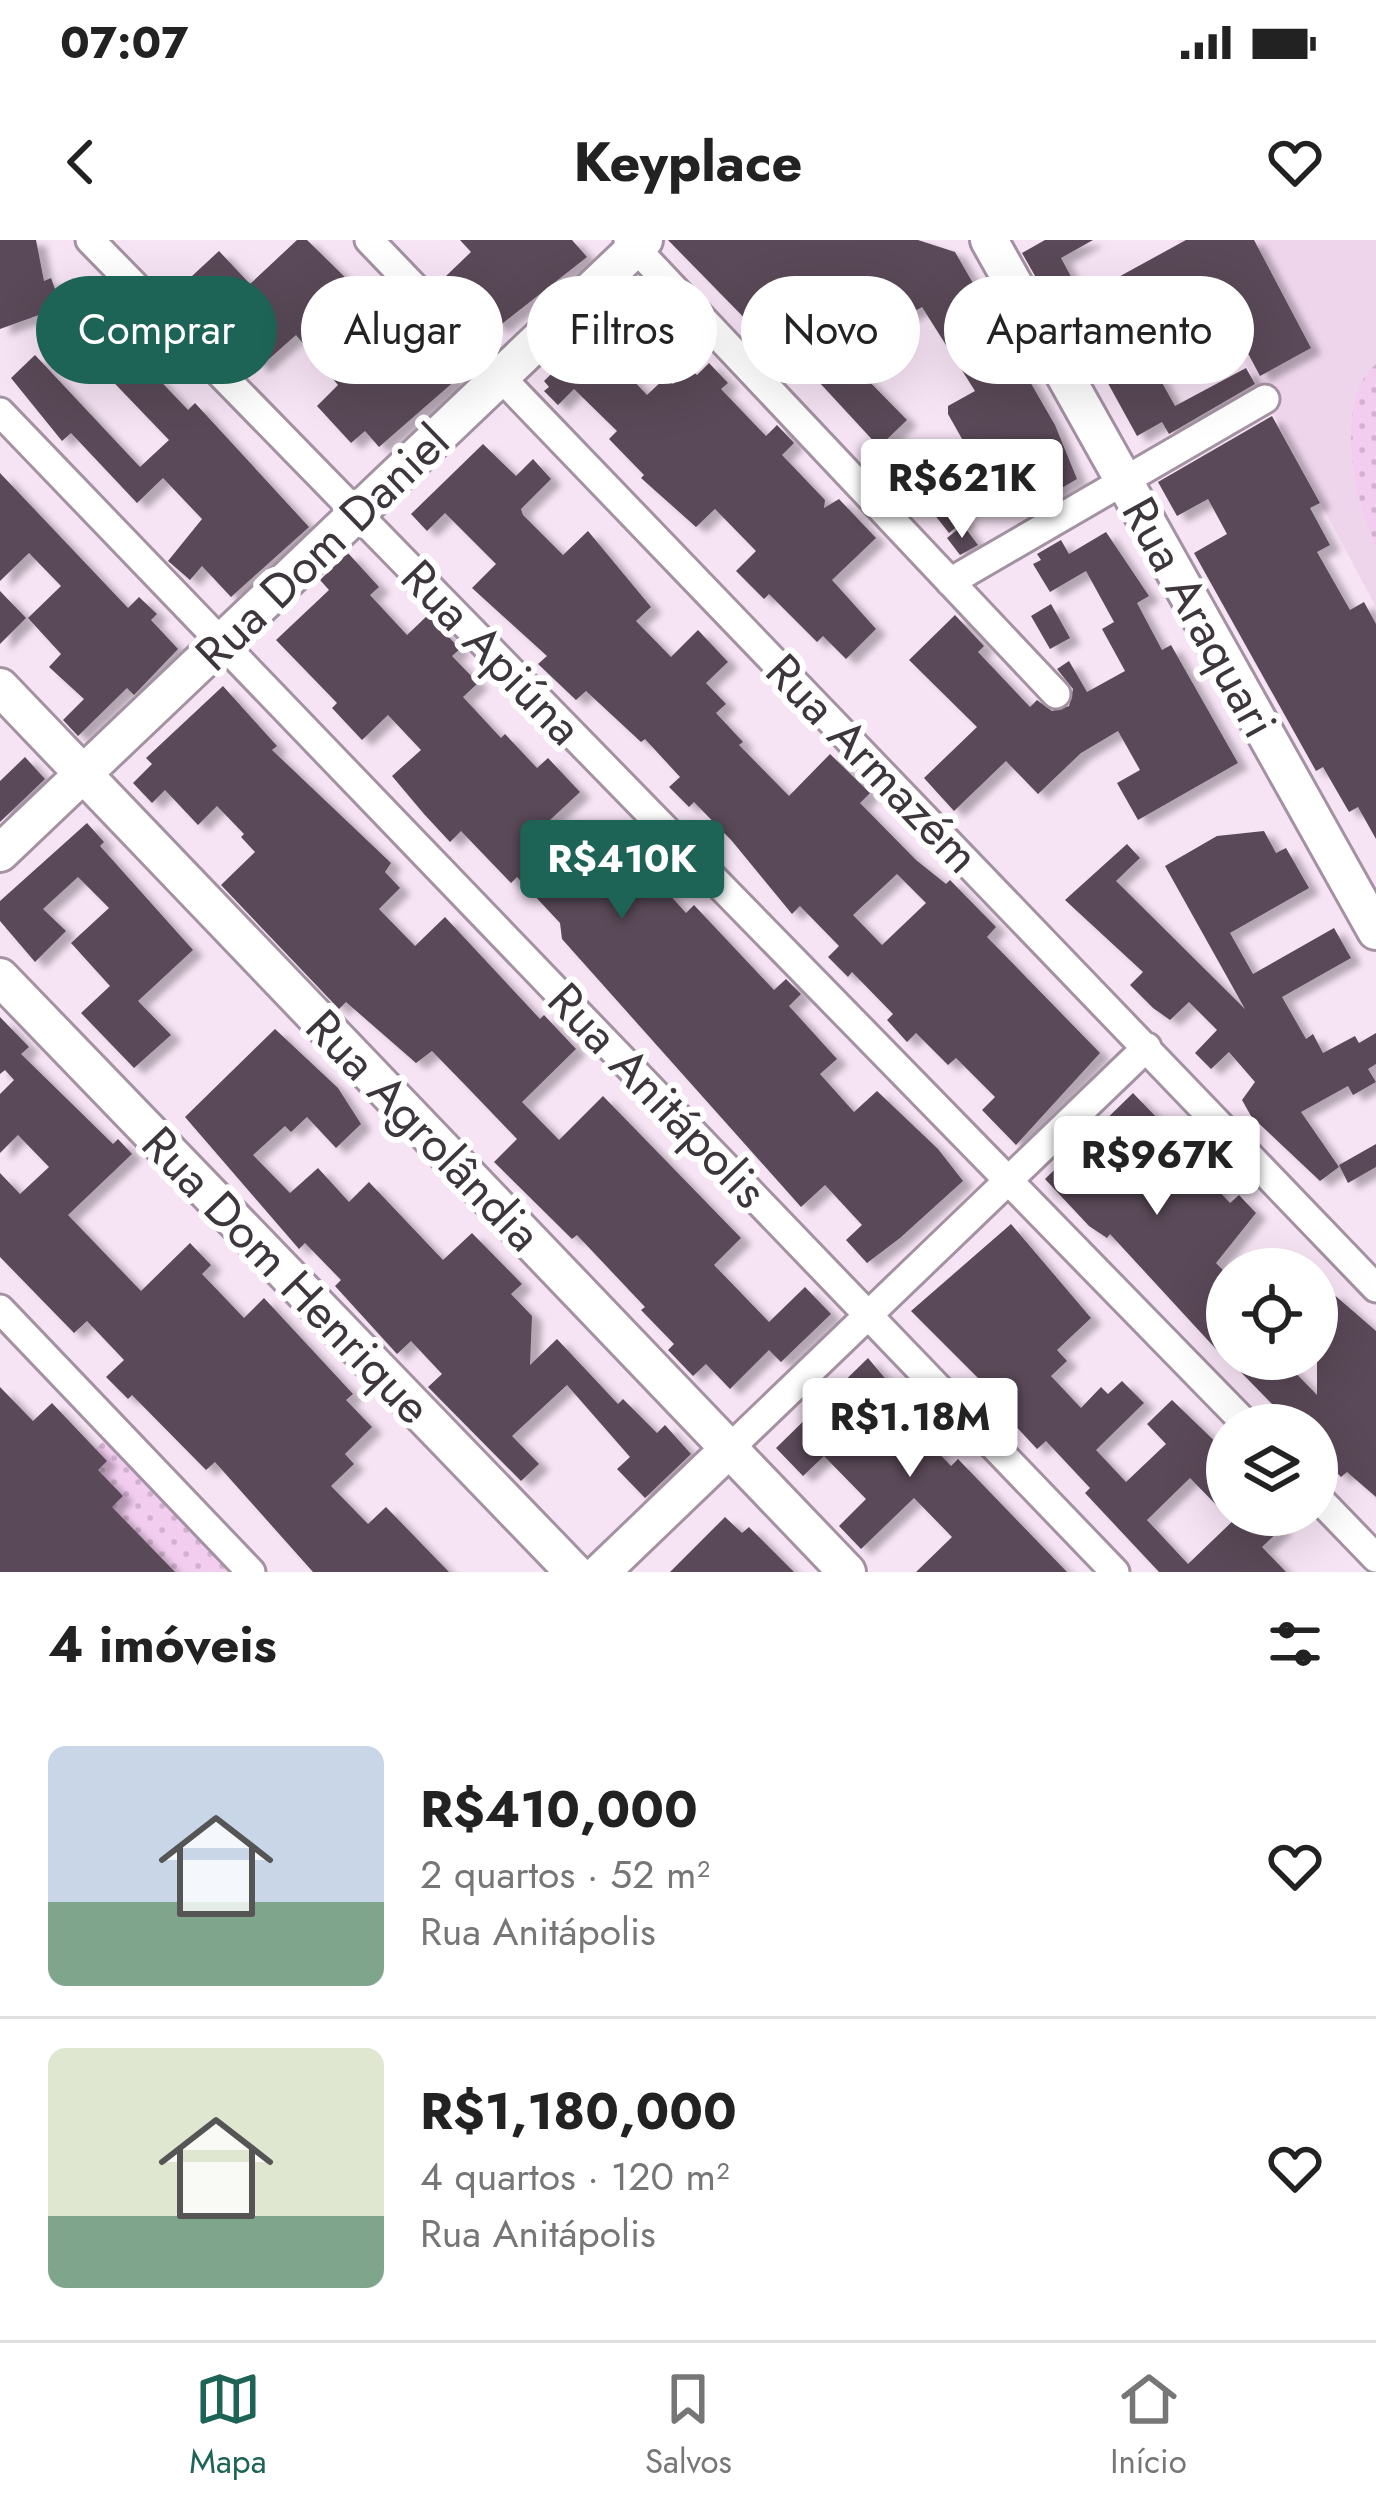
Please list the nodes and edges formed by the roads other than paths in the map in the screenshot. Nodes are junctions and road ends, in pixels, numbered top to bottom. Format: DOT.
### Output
graph roads {
  1 [pos="90,240"];
  2 [pos="369,240"];
  3 [pos="989,240"];
  4 [pos="636,243"];
  5 [pos="404,276"];
  6 [pos="503,374"];
  7 [pos="503,378"];
  8 [pos="493,384"];
  9 [pos="1264,399"];
  10 [pos="0,412"];
  11 [pos="1124,481"];
  12 [pos="357,514"];
  13 [pos="950,582"];
  14 [pos="219,645"];
  15 [pos="0,687"];
  16 [pos="1056,694"];
  17 [pos="83,774"];
  18 [pos="0,853"];
  19 [pos="1376,932"];
  20 [pos="0,977"];
  21 [pos="1147,1047"];
  22 [pos="1008,1181"];
  23 [pos="1376,1288"];
  24 [pos="0,1309"];
  25 [pos="871,1314"];
  26 [pos="1226,1404"];
  27 [pos="729,1449"];
  28 [pos="1338,1519"];
  29 [pos="1376,1558"];
  30 [pos="251,1572"];
  31 [pos="574,1572"];
  32 [pos="601,1572"];
  33 [pos="847,1572"];
  34 [pos="1115,1572"];
  1 -- 12 [label="street, Rua Apiúna"];
  2 -- 5 [label="street, Rua Armazém"];
  3 -- 11 [label="street, Rua Araquari"];
  4 -- 6 [label="street, Rua Dom Daniel"];
  4 -- 13 [label="street"];
  7 -- 21 [label="street, Rua Armazém"];
  8 -- 12 [label="street, Rua Dom Daniel"];
  9 -- 11 [label="street"];
  10 -- 14 [label="street, Rua Anitápolis"];
  11 -- 13 [label="street"];
  11 -- 19 [label="street, Rua Araquari"];
  12 -- 14 [label="street, Rua Dom Daniel"];
  12 -- 22 [label="street, Rua Apiúna"];
  13 -- 16 [label="street"];
  14 -- 17 [label="street, Rua Dom Daniel"];
  14 -- 25 [label="street, Rua Anitápolis"];
  15 -- 17 [label="street, Rua Agrolândia"];
  17 -- 18 [label="street, Rua Dom Daniel"];
  17 -- 27 [label="street, Rua Agrolândia"];
  20 -- 31 [label="street, Rua Dom Henrique"];
  21 -- 22 [label="street"];
  21 -- 23 [label="street, Rua Armazém"];
  22 -- 25 [label="street"];
  22 -- 26 [label="street, Rua Apiúna"];
  24 -- 30 [label="street"];
  25 -- 27 [label="street"];
  25 -- 34 [label="street, Rua Anitápolis"];
  27 -- 32 [label="street"];
  27 -- 33 [label="street, Rua Agrolândia"];
  28 -- 29 [label="street"];
}
